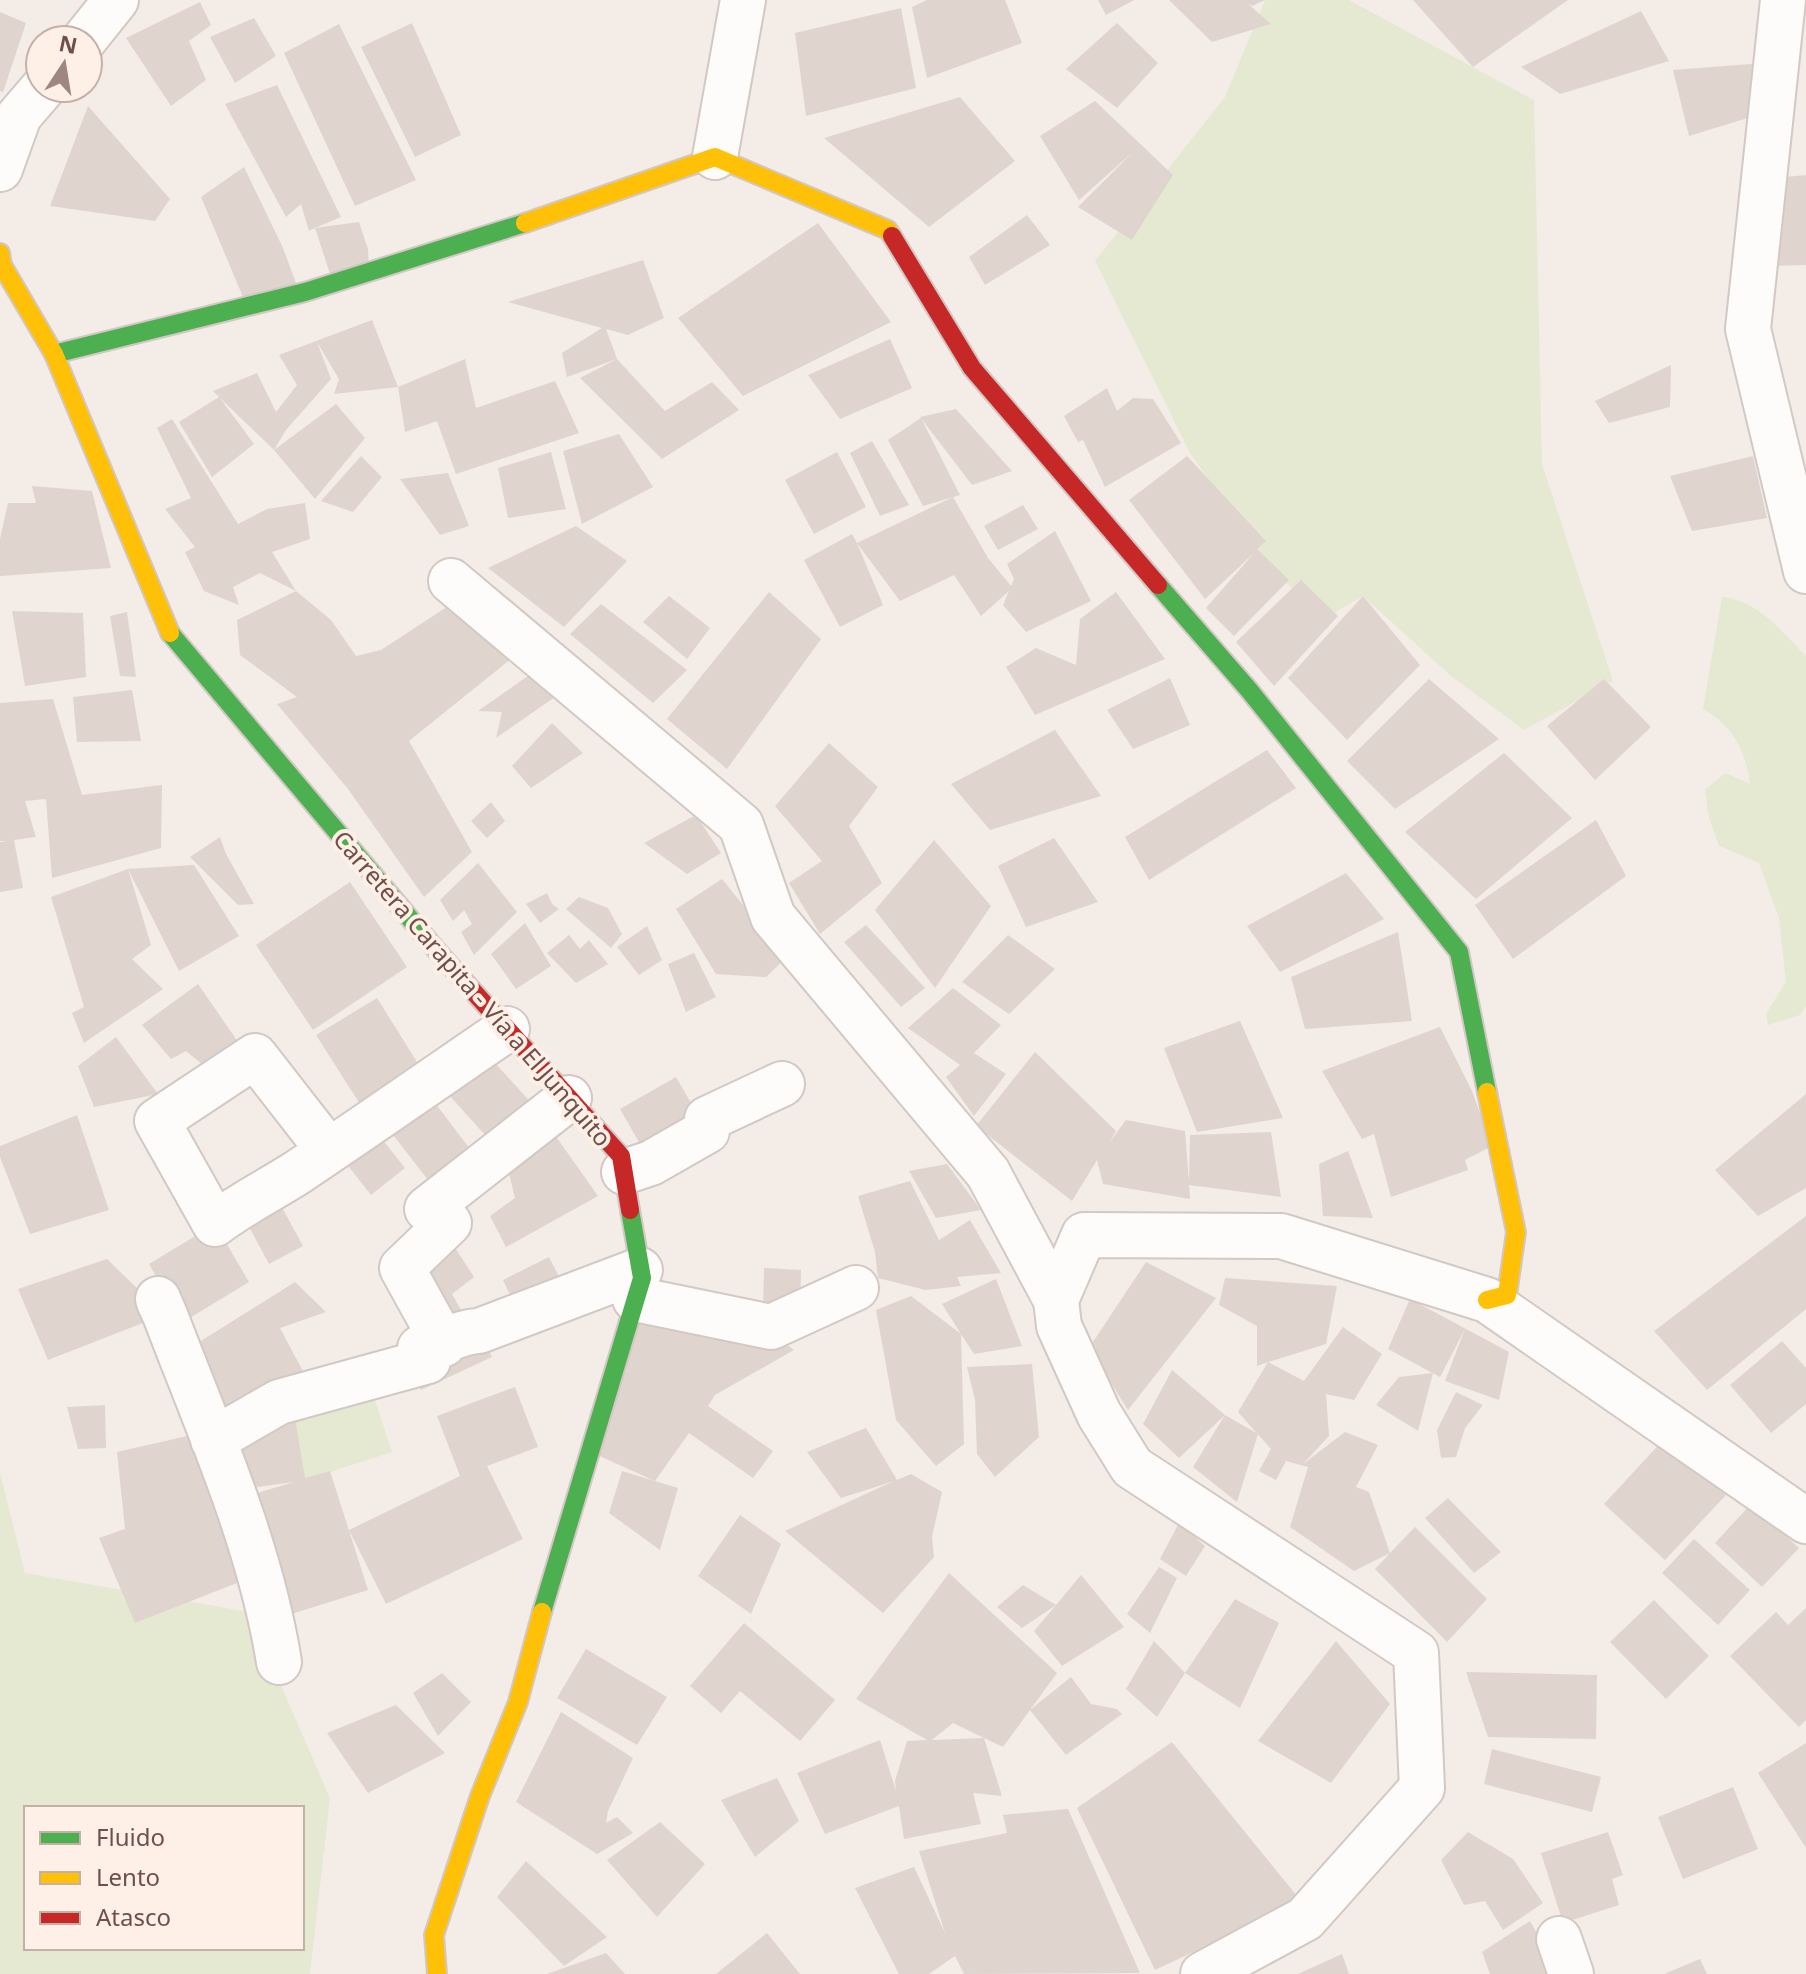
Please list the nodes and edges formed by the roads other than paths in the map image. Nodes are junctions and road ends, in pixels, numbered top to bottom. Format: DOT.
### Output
graph roads {
  1 [pos="116,0"];
  2 [pos="743,0"];
  3 [pos="97,24"];
  4 [pos="1806,24"];
  5 [pos="29,104"];
  6 [pos="715,157"];
  7 [pos="0,169"];
  8 [pos="0,253"];
  9 [pos="54,354"];
  10 [pos="1806,571"];
  11 [pos="451,581"];
  12 [pos="507,1029"];
  13 [pos="782,1084"];
  14 [pos="569,1098"];
  15 [pos="329,1151"];
  16 [pos="624,1172"];
  17 [pos="638,1284"];
  18 [pos="856,1288"];
  19 [pos="1056,1300"];
  20 [pos="1487,1300"];
  21 [pos="165,1315"];
  22 [pos="444,1344"];
  23 [pos="213,1440"];
  24 [pos="1802,1513"];
  25 [pos="279,1662"];
  26 [pos="437,1974"];
  27 [pos="1203,1974"];
  1 -- 3 [label="street"];
  2 -- 6 [label="street"];
  4 -- 10 [label="street"];
  5 -- 7 [label="street"];
  6 -- 9 [label="street"];
  6 -- 20 [label="street"];
  8 -- 9 [label="street, Carretera Carapita - Vía a El Junquito"];
  9 -- 12 [label="street, Carretera Carapita - Vía a El Junquito"];
  11 -- 19 [label="street"];
  12 -- 14 [label="street, Carretera Carapita - Vía a El Junquito"];
  12 -- 15 [label="street"];
  13 -- 16 [label="street"];
  14 -- 16 [label="street, Carretera Carapita - Vía a El Junquito"];
  14 -- 22 [label="street"];
  16 -- 17 [label="street, Carretera Carapita - Vía a El Junquito"];
  17 -- 18 [label="street"];
  17 -- 22 [label="street"];
  17 -- 26 [label="street, Carretera Carapita - Vía a El Junquito"];
  19 -- 20 [label="street"];
  19 -- 27 [label="street"];
  20 -- 24 [label="street"];
  21 -- 23 [label="street"];
  22 -- 23 [label="street"];
  23 -- 25 [label="street"];
}
